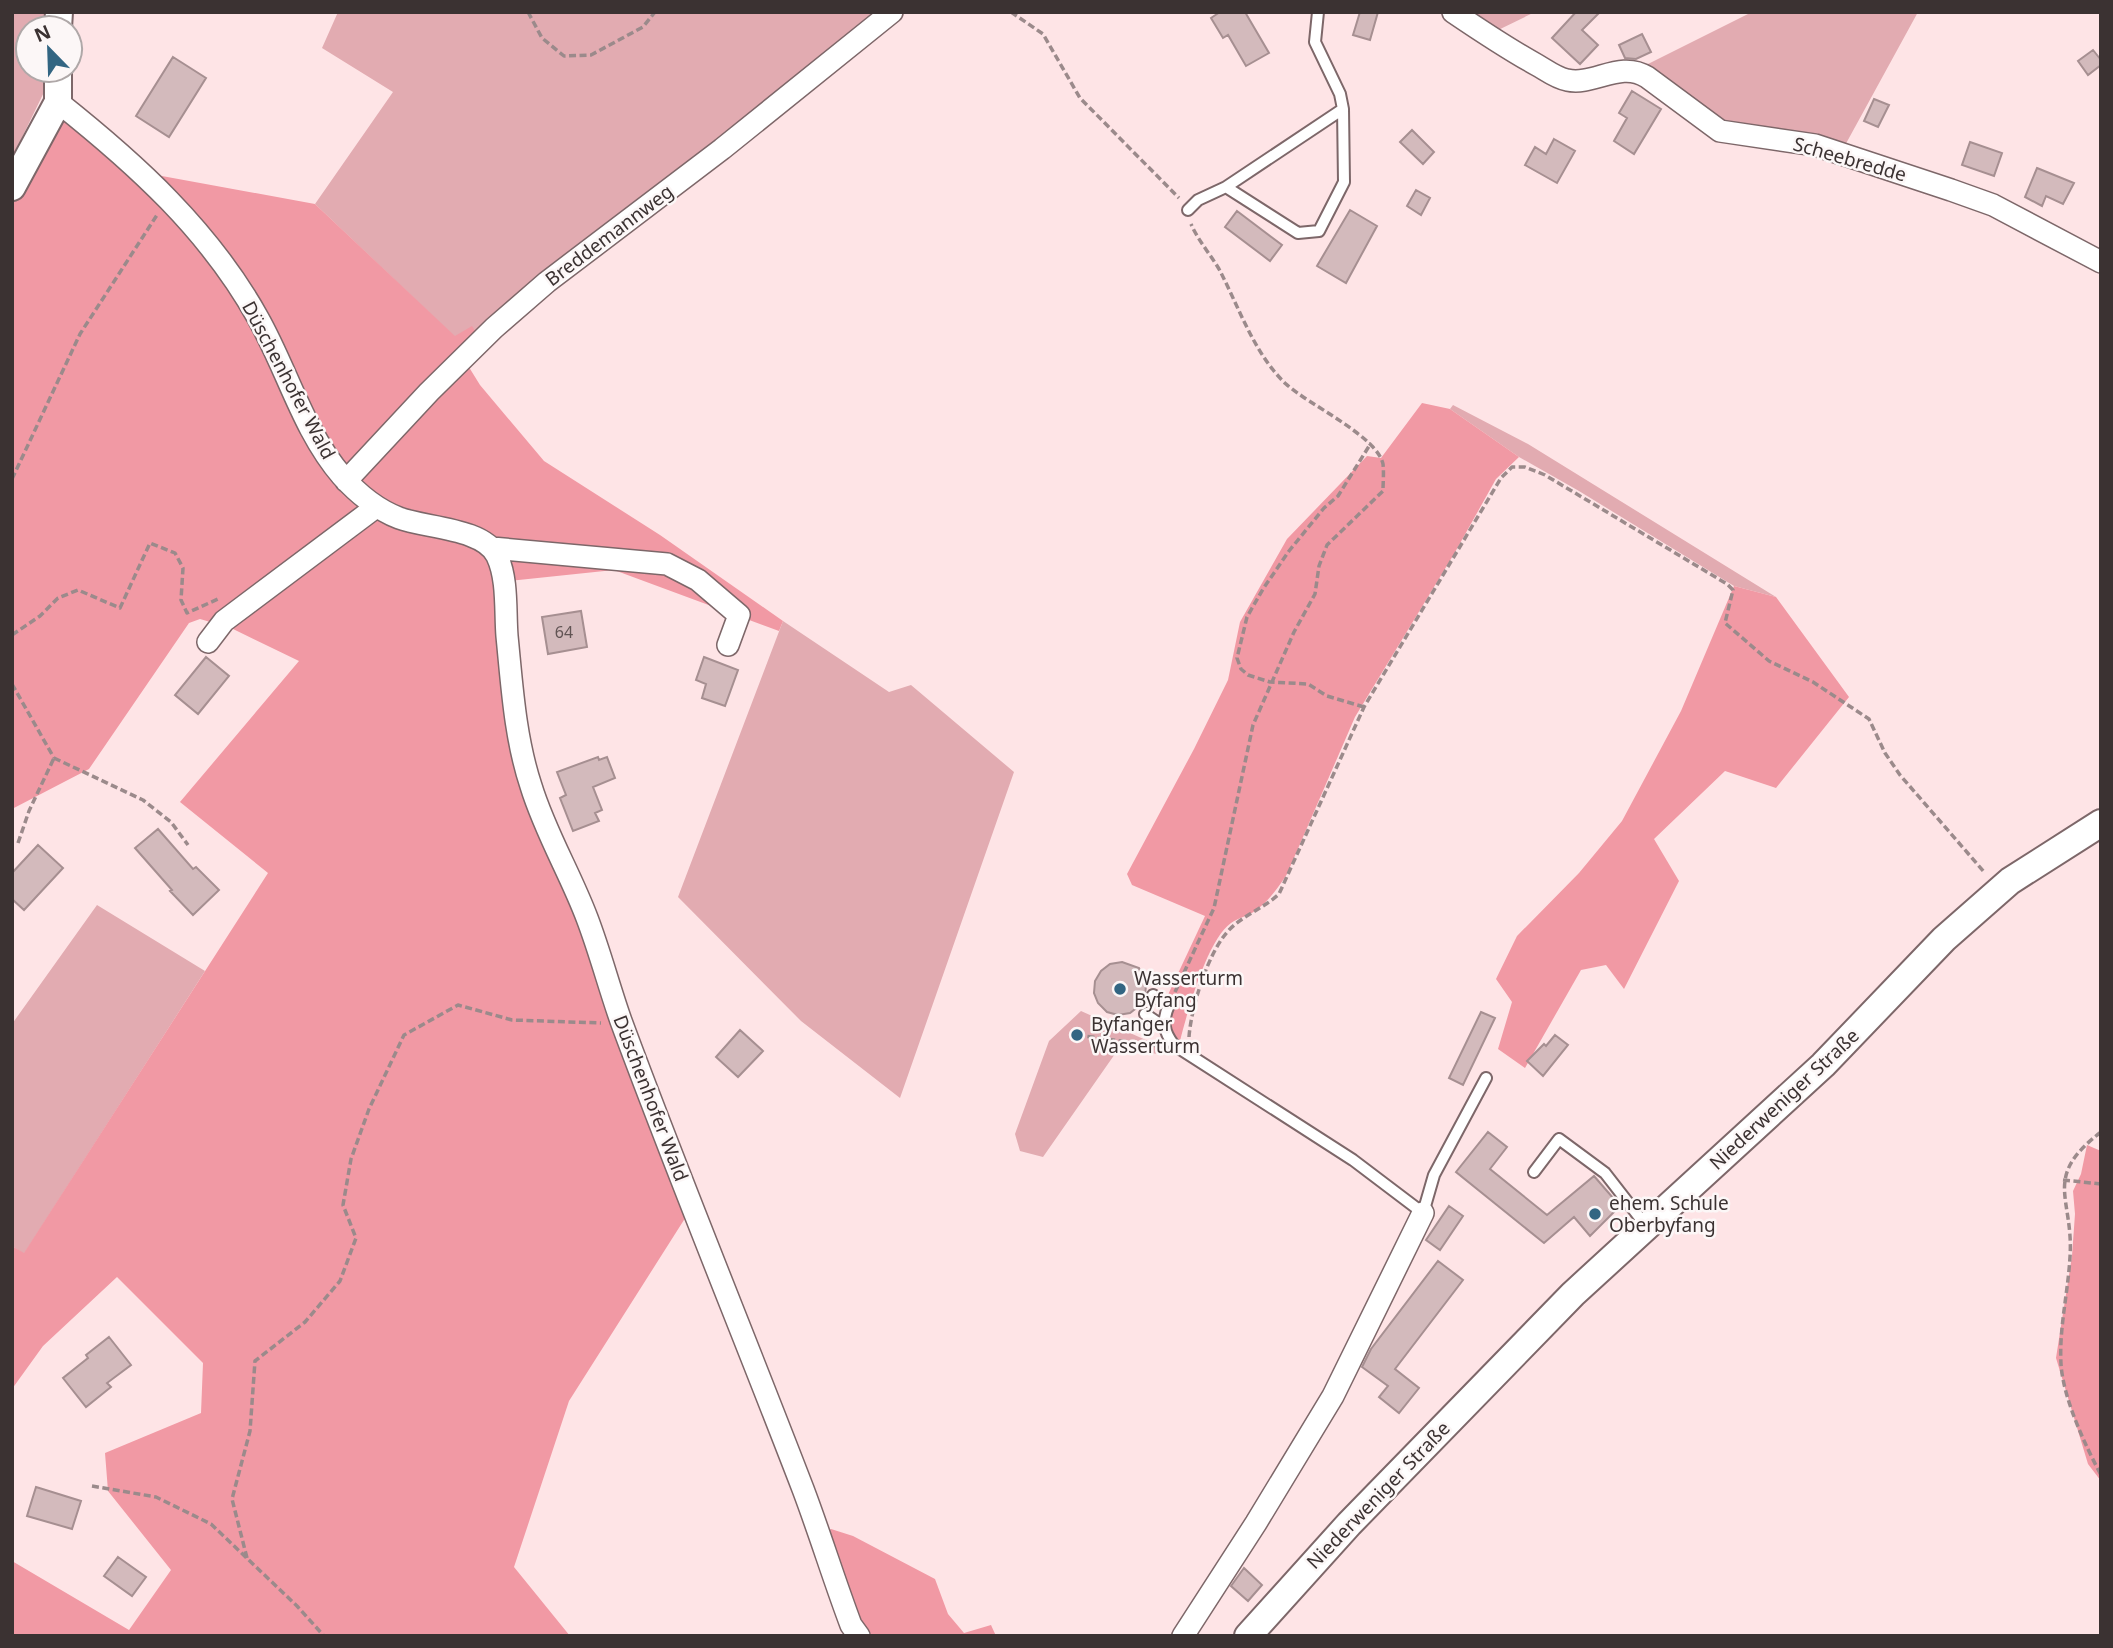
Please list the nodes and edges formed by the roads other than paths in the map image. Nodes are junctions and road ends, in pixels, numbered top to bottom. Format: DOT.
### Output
graph roads {
  1 [pos="892,12"];
  2 [pos="1318,12"];
  3 [pos="1453,12"];
  4 [pos="58,85"];
  5 [pos="1343,109"];
  6 [pos="12,187"];
  7 [pos="1226,187"];
  8 [pos="1188,211"];
  9 [pos="2101,262"];
  10 [pos="346,481"];
  11 [pos="376,507"];
  12 [pos="492,548"];
  13 [pos="208,642"];
  14 [pos="728,645"];
  15 [pos="2101,823"];
  16 [pos="1153,995"];
  17 [pos="1145,1014"];
  18 [pos="1164,1027"];
  19 [pos="1486,1078"];
  20 [pos="1534,1172"];
  21 [pos="1423,1213"];
  22 [pos="1647,1227"];
  23 [pos="859,1636"];
  24 [pos="1183,1636"];
  25 [pos="1248,1636"];
  1 -- 10 [label="street, Breddemannweg"];
  2 -- 5 [label="lane"];
  3 -- 9 [label="street, Scheebredde"];
  4 -- 6 [label="street"];
  4 -- 10 [label="street, Düschenhofer Wald"];
  5 -- 7 [label="lane"];
  5 -- 7 [label="lane"];
  7 -- 8 [label="lane"];
  10 -- 11 [label="street, Düschenhofer Wald"];
  11 -- 12 [label="street, Düschenhofer Wald"];
  11 -- 13 [label="street"];
  12 -- 14 [label="street, Düschenhofer Wald"];
  12 -- 23 [label="street, Düschenhofer Wald"];
  15 -- 22 [label="street, Niederweniger Straße"];
  16 -- 18 [label="lane"];
  17 -- 18 [label="lane"];
  18 -- 21 [label="lane"];
  19 -- 21 [label="lane"];
  20 -- 22 [label="lane"];
  21 -- 24 [label="street"];
  22 -- 25 [label="street, Niederweniger Straße"];
}
